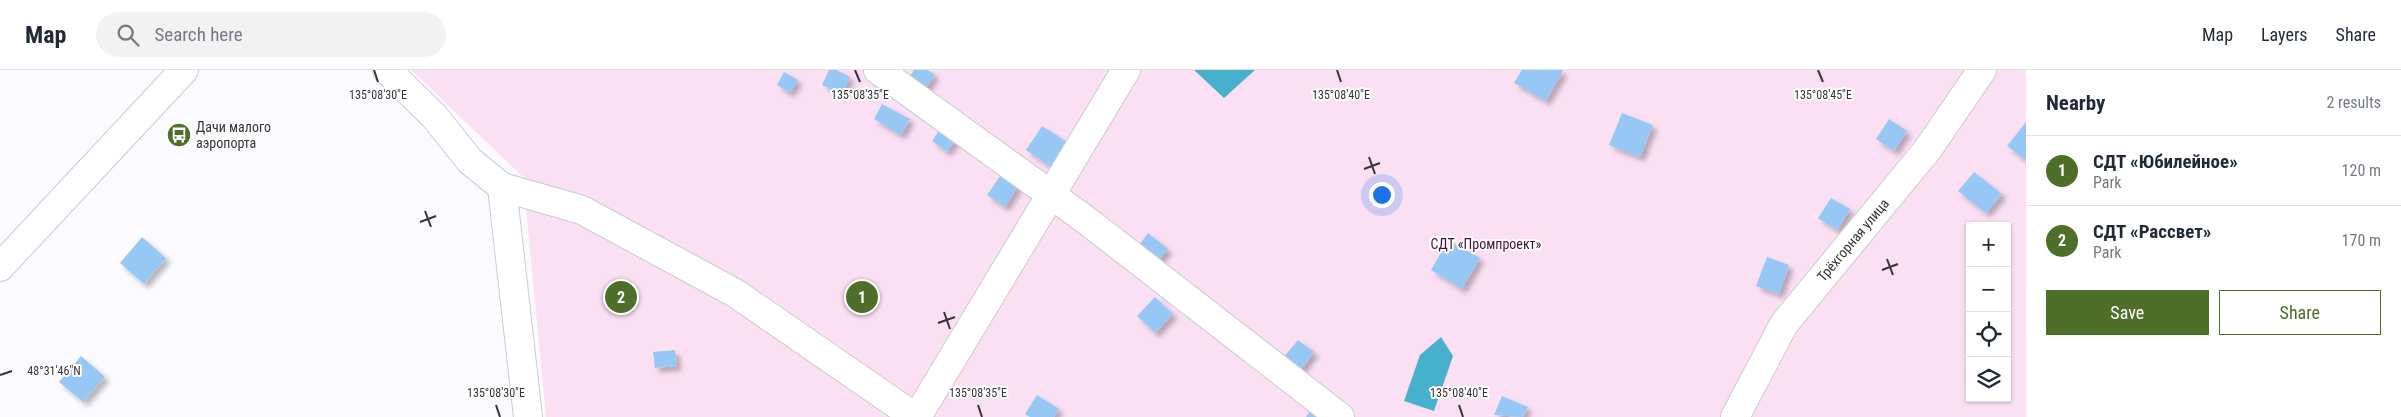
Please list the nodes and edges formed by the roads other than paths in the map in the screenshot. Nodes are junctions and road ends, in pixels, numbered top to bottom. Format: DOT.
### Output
graph roads {
  1 [pos="184,70"];
  2 [pos="387,70"];
  3 [pos="878,70"];
  4 [pos="1126,70"];
  5 [pos="1982,70"];
  6 [pos="502,187"];
  7 [pos="1050,194"];
  8 [pos="0,267"];
  9 [pos="528,417"];
  10 [pos="916,417"];
  11 [pos="1340,417"];
  12 [pos="1735,417"];
  1 -- 8 [label="street"];
  2 -- 6 [label="street"];
  3 -- 7 [label="street"];
  4 -- 7 [label="street"];
  5 -- 12 [label="street, Трёхгорная улица"];
  6 -- 9 [label="street"];
  6 -- 10 [label="street"];
  7 -- 10 [label="street"];
  7 -- 11 [label="street"];
}
